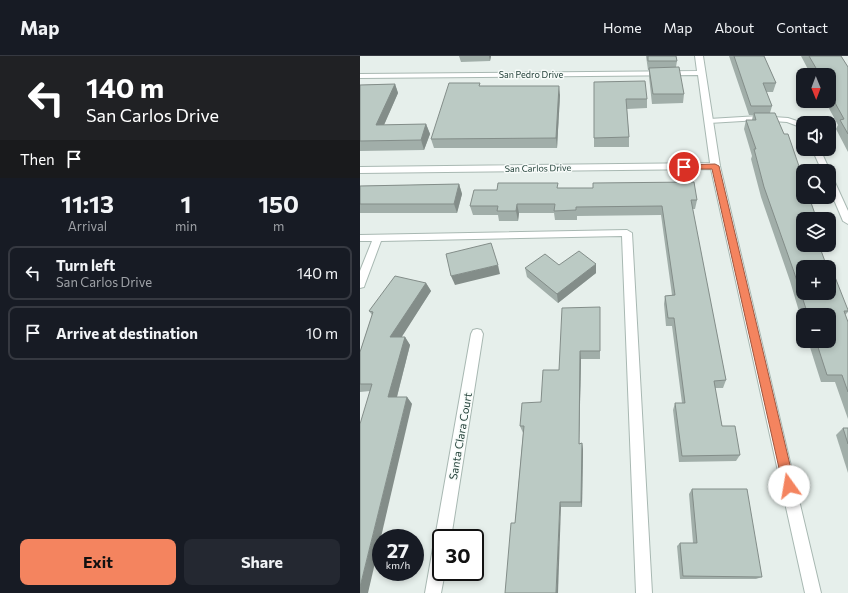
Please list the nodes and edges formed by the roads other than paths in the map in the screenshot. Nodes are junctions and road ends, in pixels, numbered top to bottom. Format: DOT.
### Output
graph roads {
  1 [pos="699,56"];
  2 [pos="702,73"];
  3 [pos="360,76"];
  4 [pos="709,121"];
  5 [pos="796,123"];
  6 [pos="715,166"];
  7 [pos="360,170"];
  8 [pos="836,194"];
  9 [pos="848,221"];
  10 [pos="378,237"];
  11 [pos="360,238"];
  12 [pos="360,284"];
  13 [pos="477,334"];
  14 [pos="444,529"];
  15 [pos="435,581"];
  16 [pos="433,593"];
  17 [pos="644,593"];
  18 [pos="814,593"];
  1 -- 2 [label="street"];
  2 -- 3 [label="street, San Pedro Drive"];
  2 -- 4 [label="street"];
  4 -- 5 [label="lane"];
  4 -- 6 [label="street"];
  6 -- 7 [label="street, San Carlos Drive"];
  6 -- 18 [label="street"];
  8 -- 9 [label="lane"];
  10 -- 11 [label="lane"];
  10 -- 12 [label="lane"];
  10 -- 17 [label="lane"];
  13 -- 14 [label="street, Santa Clara Court"];
  15 -- 16 [label="street"];
}
